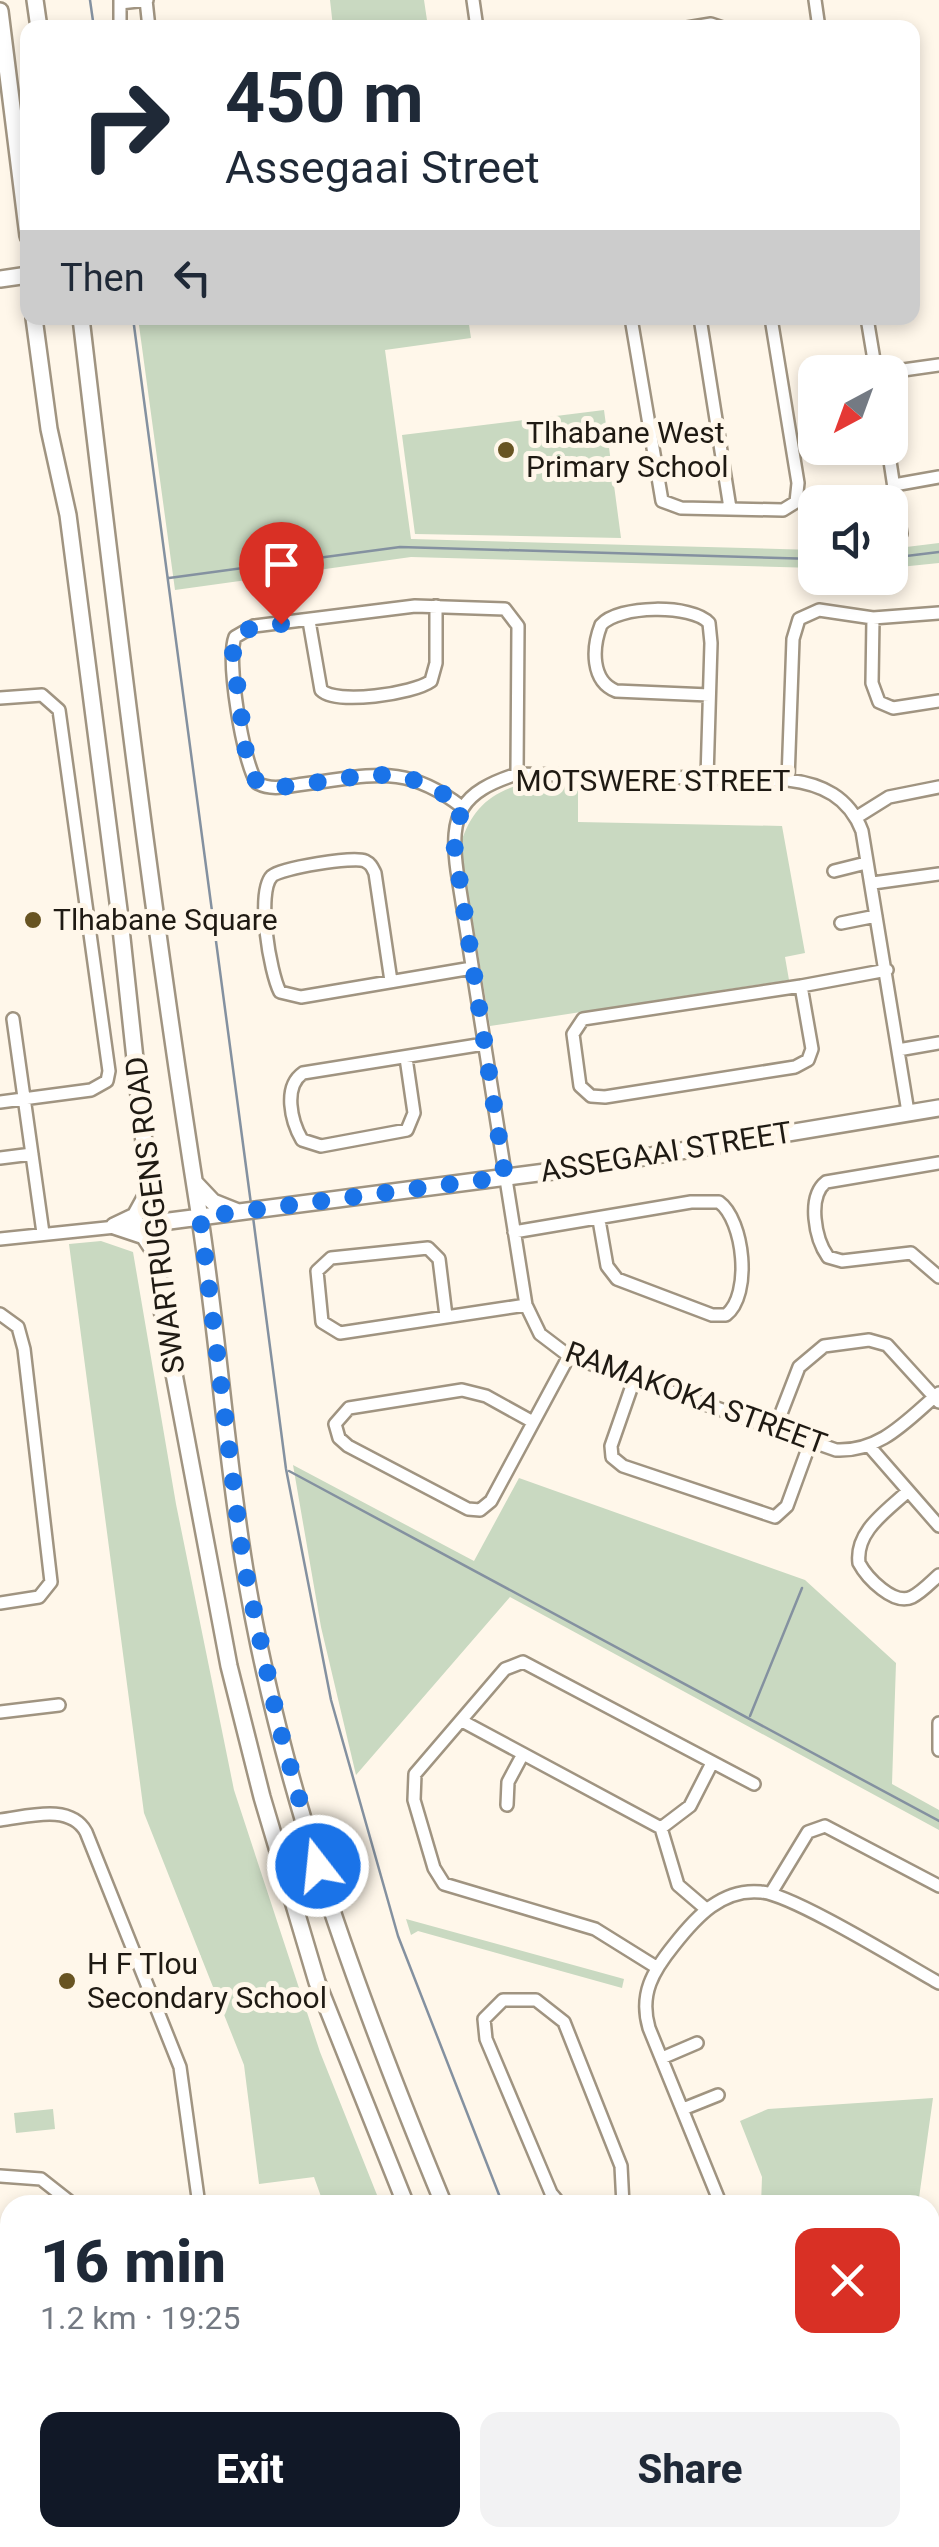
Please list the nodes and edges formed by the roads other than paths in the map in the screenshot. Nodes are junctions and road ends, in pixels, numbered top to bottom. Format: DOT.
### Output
graph roads {
  1 [pos="146,0"];
  2 [pos="120,2"];
  3 [pos="0,12"];
  4 [pos="20,172"];
  5 [pos="35,325"];
  6 [pos="81,325"];
  7 [pos="632,325"];
  8 [pos="701,325"];
  9 [pos="772,325"];
  10 [pos="868,325"];
  11 [pos="873,355"];
  12 [pos="939,365"];
  13 [pos="908,369"];
  14 [pos="891,465"];
  15 [pos="939,477"];
  16 [pos="894,485"];
  17 [pos="730,508"];
  18 [pos="436,606"];
  19 [pos="939,613"];
  20 [pos="873,618"];
  21 [pos="309,621"];
  22 [pos="709,695"];
  23 [pos="0,698"];
  24 [pos="939,701"];
  25 [pos="517,774"];
  26 [pos="707,778"];
  27 [pos="788,780"];
  28 [pos="939,788"];
  29 [pos="462,807"];
  30 [pos="857,817"];
  31 [pos="866,863"];
  32 [pos="834,871"];
  33 [pos="939,874"];
  34 [pos="873,883"];
  35 [pos="876,916"];
  36 [pos="841,923"];
  37 [pos="472,968"];
  38 [pos="887,970"];
  39 [pos="391,981"];
  40 [pos="801,986"];
  41 [pos="12,1019"];
  42 [pos="939,1043"];
  43 [pos="484,1044"];
  44 [pos="898,1050"];
  45 [pos="406,1058"];
  46 [pos="24,1098"];
  47 [pos="0,1102"];
  48 [pos="939,1108"];
  49 [pos="908,1112"];
  50 [pos="32,1154"];
  51 [pos="0,1158"];
  52 [pos="939,1164"];
  53 [pos="192,1171"];
  54 [pos="505,1177"];
  55 [pos="152,1185"];
  56 [pos="244,1213"];
  57 [pos="200,1217"];
  58 [pos="599,1220"];
  59 [pos="154,1223"];
  60 [pos="114,1226"];
  61 [pos="514,1232"];
  62 [pos="43,1233"];
  63 [pos="0,1239"];
  64 [pos="158,1259"];
  65 [pos="939,1277"];
  66 [pos="526,1304"];
  67 [pos="0,1314"];
  68 [pos="446,1316"];
  69 [pos="570,1356"];
  70 [pos="634,1380"];
  71 [pos="937,1398"];
  72 [pos="533,1422"];
  73 [pos="775,1429"];
  74 [pos="810,1443"];
  75 [pos="870,1447"];
  76 [pos="908,1491"];
  77 [pos="939,1526"];
  78 [pos="939,1575"];
  79 [pos="0,1603"];
  80 [pos="59,1705"];
  81 [pos="0,1712"];
  82 [pos="462,1720"];
  83 [pos="939,1723"];
  84 [pos="939,1750"];
  85 [pos="522,1754"];
  86 [pos="712,1762"];
  87 [pos="754,1784"];
  88 [pos="507,1804"];
  89 [pos="0,1820"];
  90 [pos="661,1828"];
  91 [pos="939,1886"];
  92 [pos="771,1894"];
  93 [pos="706,1908"];
  94 [pos="656,1967"];
  95 [pos="939,1983"];
  96 [pos="697,2043"];
  97 [pos="662,2058"];
  98 [pos="718,2095"];
  99 [pos="684,2109"];
  100 [pos="0,2176"];
  101 [pos="62,2195"];
  102 [pos="198,2195"];
  103 [pos="402,2195"];
  104 [pos="440,2195"];
  105 [pos="553,2195"];
  106 [pos="622,2195"];
  107 [pos="716,2195"];
  1 -- 2 [label="street"];
  3 -- 4 [label="main road"];
  5 -- 55 [label="main road, SWARTRUGGENS ROAD"];
  6 -- 53 [label="main road, SWARTRUGGENS ROAD"];
  7 -- 17 [label="street"];
  8 -- 17 [label="street"];
  9 -- 17 [label="street"];
  10 -- 11 [label="street"];
  12 -- 13 [label="street"];
  14 -- 16 [label="street"];
  15 -- 16 [label="street"];
  18 -- 21 [label="street"];
  18 -- 21 [label="street"];
  18 -- 25 [label="street"];
  19 -- 20 [label="street"];
  20 -- 24 [label="street"];
  20 -- 27 [label="street"];
  21 -- 29 [label="street"];
  22 -- 22 [label="street"];
  22 -- 26 [label="street"];
  23 -- 46 [label="street"];
  25 -- 26 [label="street, MOTSWERE STREET"];
  25 -- 29 [label="street, MOTSWERE STREET"];
  26 -- 27 [label="street, MOTSWERE STREET"];
  27 -- 30 [label="street, MOTSWERE STREET"];
  28 -- 30 [label="street"];
  29 -- 37 [label="street"];
  30 -- 31 [label="street"];
  31 -- 32 [label="street"];
  31 -- 34 [label="street"];
  33 -- 34 [label="street"];
  34 -- 35 [label="street"];
  35 -- 36 [label="street"];
  35 -- 38 [label="street"];
  37 -- 39 [label="street"];
  37 -- 43 [label="street"];
  38 -- 40 [label="street"];
  38 -- 44 [label="street"];
  39 -- 39 [label="street"];
  40 -- 40 [label="street"];
  41 -- 46 [label="street"];
  42 -- 44 [label="street"];
  43 -- 45 [label="street"];
  43 -- 54 [label="street"];
  44 -- 49 [label="street"];
  45 -- 45 [label="street"];
  46 -- 47 [label="street"];
  46 -- 50 [label="street"];
  48 -- 49 [label="main road, ASSEGAAI STREET"];
  49 -- 54 [label="main road, ASSEGAAI STREET"];
  50 -- 51 [label="street"];
  50 -- 62 [label="street"];
  52 -- 65 [label="street"];
  53 -- 56 [label="main road"];
  53 -- 57 [label="main road, SWARTRUGGENS ROAD"];
  54 -- 56 [label="main road, ASSEGAAI STREET"];
  54 -- 61 [label="street, RAMAKOKA STREET"];
  55 -- 59 [label="main road, SWARTRUGGENS ROAD"];
  55 -- 60 [label="main road"];
  56 -- 57 [label="main road, ASSEGAAI STREET"];
  57 -- 59 [label="main road, ASSEGAAI STREET"];
  57 -- 104 [label="main road, SWARTRUGGENS ROAD"];
  58 -- 58 [label="street"];
  58 -- 61 [label="street"];
  59 -- 60 [label="street"];
  59 -- 64 [label="main road, SWARTRUGGENS ROAD"];
  60 -- 62 [label="street"];
  60 -- 64 [label="main road"];
  61 -- 66 [label="street, RAMAKOKA STREET"];
  62 -- 63 [label="street"];
  64 -- 103 [label="main road, SWARTRUGGENS ROAD"];
  66 -- 68 [label="street"];
  66 -- 69 [label="street, RAMAKOKA STREET"];
  67 -- 79 [label="street"];
  68 -- 68 [label="street"];
  69 -- 70 [label="street, RAMAKOKA STREET"];
  69 -- 72 [label="street"];
  70 -- 73 [label="street, RAMAKOKA STREET"];
  70 -- 74 [label="street"];
  71 -- 73 [label="street"];
  71 -- 75 [label="street, RAMAKOKA STREET"];
  72 -- 72 [label="street"];
  73 -- 74 [label="street, RAMAKOKA STREET"];
  74 -- 75 [label="street, RAMAKOKA STREET"];
  75 -- 76 [label="street"];
  76 -- 77 [label="street"];
  76 -- 78 [label="street"];
  80 -- 81 [label="street"];
  82 -- 85 [label="street"];
  82 -- 86 [label="street"];
  82 -- 94 [label="street"];
  83 -- 84 [label="street"];
  85 -- 88 [label="street"];
  85 -- 90 [label="street"];
  86 -- 87 [label="street"];
  86 -- 90 [label="street"];
  89 -- 102 [label="street"];
  90 -- 93 [label="street"];
  91 -- 92 [label="street"];
  92 -- 93 [label="street"];
  92 -- 95 [label="street"];
  93 -- 94 [label="street"];
  94 -- 97 [label="street"];
  96 -- 97 [label="street"];
  97 -- 99 [label="street"];
  98 -- 99 [label="street"];
  99 -- 107 [label="street"];
  100 -- 101 [label="street"];
  105 -- 106 [label="street"];
}
